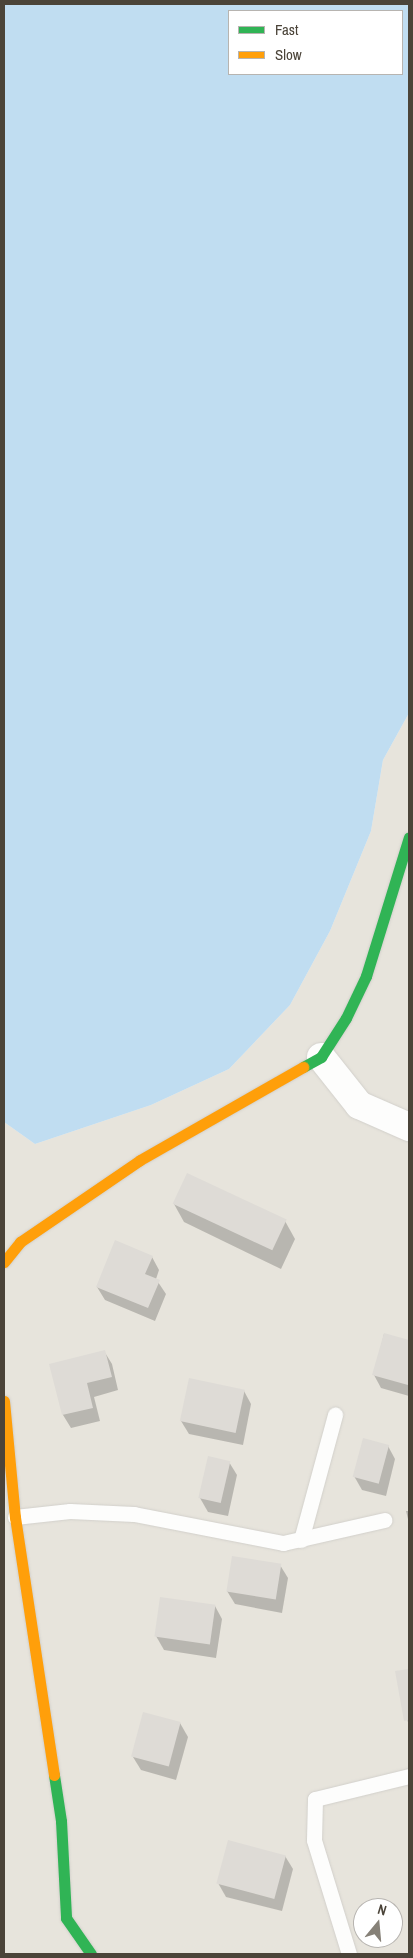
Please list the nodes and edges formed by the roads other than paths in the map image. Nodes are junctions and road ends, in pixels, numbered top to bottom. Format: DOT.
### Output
graph roads {
  1 [pos="409,837"];
  2 [pos="321,1057"];
  3 [pos="409,1127"];
  4 [pos="4,1259"];
  5 [pos="4,1401"];
  6 [pos="335,1414"];
  7 [pos="15,1517"];
  8 [pos="384,1520"];
  9 [pos="301,1540"];
  10 [pos="409,1776"];
  11 [pos="91,1954"];
  12 [pos="349,1954"];
  1 -- 2 [label="street"];
  2 -- 3 [label="street"];
  2 -- 4 [label="street"];
  5 -- 7 [label="street"];
  6 -- 9 [label="lane"];
  7 -- 9 [label="lane"];
  7 -- 11 [label="street"];
  8 -- 9 [label="lane"];
  10 -- 12 [label="lane"];
}
